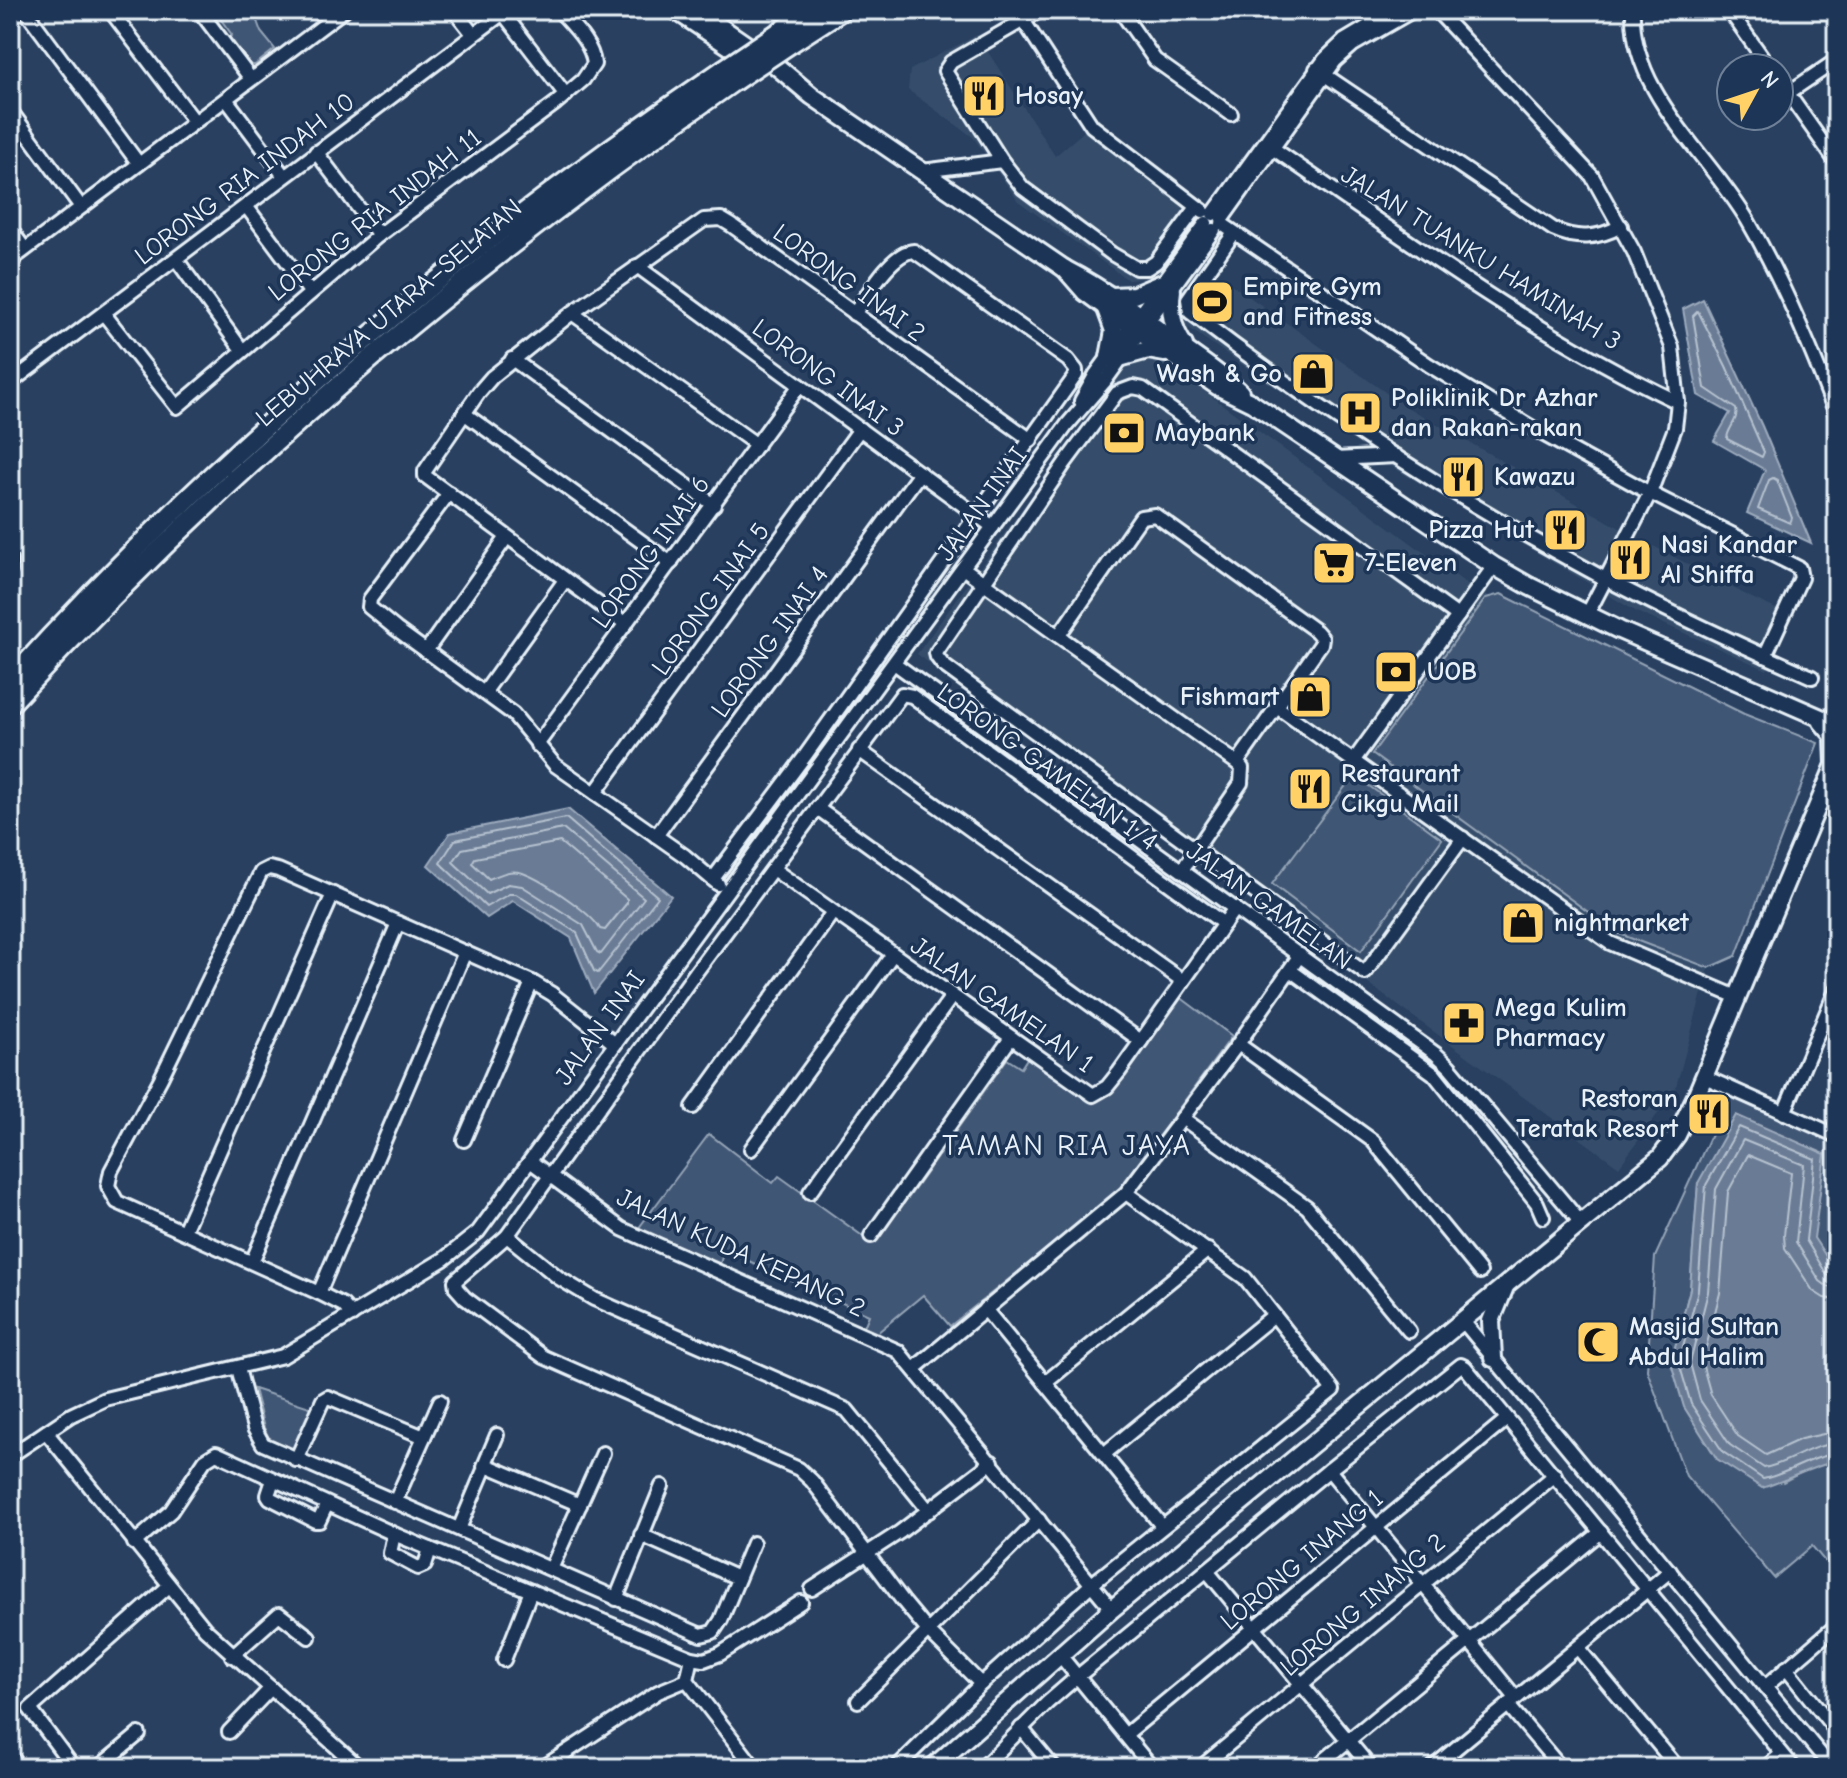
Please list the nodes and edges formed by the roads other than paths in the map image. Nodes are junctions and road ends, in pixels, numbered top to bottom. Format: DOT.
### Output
graph roads {
  1 [pos="25,10"];
  2 [pos="110,10"];
  3 [pos="199,10"];
  4 [pos="344,10"];
  5 [pos="454,10"];
  6 [pos="559,10"];
  7 [pos="675,10"];
  8 [pos="696,10"];
  9 [pos="814,10"];
  10 [pos="842,10"];
  11 [pos="1041,10"];
  12 [pos="1120,10"];
  13 [pos="1396,10"];
  14 [pos="1414,10"];
  15 [pos="1436,10"];
  16 [pos="1633,10"];
  17 [pos="1729,10"];
  18 [pos="505,11"];
  19 [pos="330,14"];
  20 [pos="1023,20"];
  21 [pos="473,34"];
  22 [pos="785,38"];
  23 [pos="1759,52"];
  24 [pos="1837,60"];
  25 [pos="1320,72"];
  26 [pos="728,75"];
  27 [pos="251,79"];
  28 [pos="1795,88"];
  29 [pos="566,95"];
  30 [pos="812,96"];
  31 [pos="226,99"];
  32 [pos="1795,103"];
  33 [pos="10,110"];
  34 [pos="1231,114"];
  35 [pos="195,122"];
  36 [pos="1268,145"];
  37 [pos="316,152"];
  38 [pos="1002,161"];
  39 [pos="1837,163"];
  40 [pos="139,164"];
  41 [pos="922,171"];
  42 [pos="284,176"];
  43 [pos="246,206"];
  44 [pos="81,207"];
  45 [pos="1197,207"];
  46 [pos="1214,221"];
  47 [pos="1621,226"];
  48 [pos="10,229"];
  49 [pos="1234,233"];
  50 [pos="379,235"];
  51 [pos="25,249"];
  52 [pos="176,259"];
  53 [pos="10,261"];
  54 [pos="637,266"];
  55 [pos="1167,286"];
  56 [pos="310,292"];
  57 [pos="1108,301"];
  58 [pos="572,313"];
  59 [pos="104,314"];
  60 [pos="854,314"];
  61 [pos="1140,324"];
  62 [pos="242,350"];
  63 [pos="1184,356"];
  64 [pos="1116,357"];
  65 [pos="512,359"];
  66 [pos="10,383"];
  67 [pos="800,385"];
  68 [pos="1678,402"];
  69 [pos="465,414"];
  70 [pos="1837,417"];
  71 [pos="860,429"];
  72 [pos="1031,440"];
  73 [pos="757,445"];
  74 [pos="1397,456"];
  75 [pos="1335,459"];
  76 [pos="920,473"];
  77 [pos="449,493"];
  78 [pos="1650,493"];
  79 [pos="714,505"];
  80 [pos="977,515"];
  81 [pos="993,527"];
  82 [pos="507,537"];
  83 [pos="671,563"];
  84 [pos="1494,566"];
  85 [pos="963,568"];
  86 [pos="1605,578"];
  87 [pos="565,580"];
  88 [pos="984,582"];
  89 [pos="1587,615"];
  90 [pos="1458,616"];
  91 [pos="626,624"];
  92 [pos="1059,635"];
  93 [pos="426,651"];
  94 [pos="1765,656"];
  95 [pos="894,663"];
  96 [pos="1812,677"];
  97 [pos="10,681"];
  98 [pos="484,693"];
  99 [pos="10,704"];
  100 [pos="1277,707"];
  101 [pos="1809,713"];
  102 [pos="1837,725"];
  103 [pos="537,745"];
  104 [pos="859,750"];
  105 [pos="1354,760"];
  106 [pos="1836,762"];
  107 [pos="1237,763"];
  108 [pos="595,793"];
  109 [pos="817,808"];
  110 [pos="656,836"];
  111 [pos="1463,838"];
  112 [pos="1196,849"];
  113 [pos="773,869"];
  114 [pos="1182,870"];
  115 [pos="713,879"];
  116 [pos="727,891"];
  117 [pos="333,894"];
  118 [pos="1235,908"];
  119 [pos="833,912"];
  120 [pos="398,923"];
  121 [pos="1224,924"];
  122 [pos="465,952"];
  123 [pos="893,954"];
  124 [pos="1300,955"];
  125 [pos="1290,970"];
  126 [pos="1183,981"];
  127 [pos="532,982"];
  128 [pos="1837,988"];
  129 [pos="952,996"];
  130 [pos="1737,997"];
  131 [pos="1011,1038"];
  132 [pos="1141,1041"];
  133 [pos="615,1044"];
  134 [pos="1238,1044"];
  135 [pos="1705,1077"];
  136 [pos="693,1107"];
  137 [pos="1784,1113"];
  138 [pos="1182,1118"];
  139 [pos="1837,1136"];
  140 [pos="464,1140"];
  141 [pos="751,1149"];
  142 [pos="530,1161"];
  143 [pos="549,1176"];
  144 [pos="810,1192"];
  145 [pos="1126,1193"];
  146 [pos="1543,1217"];
  147 [pos="1582,1224"];
  148 [pos="184,1231"];
  149 [pos="507,1236"];
  150 [pos="871,1236"];
  151 [pos="1208,1250"];
  152 [pos="252,1262"];
  153 [pos="1480,1272"];
  154 [pos="1506,1285"];
  155 [pos="319,1293"];
  156 [pos="985,1309"];
  157 [pos="352,1315"];
  158 [pos="1274,1315"];
  159 [pos="1462,1320"];
  160 [pos="1409,1331"];
  161 [pos="1493,1358"];
  162 [pos="238,1368"];
  163 [pos="915,1368"];
  164 [pos="1045,1383"];
  165 [pos="440,1401"];
  166 [pos="1507,1419"];
  167 [pos="46,1432"];
  168 [pos="497,1435"];
  169 [pos="424,1437"];
  170 [pos="603,1453"];
  171 [pos="1104,1454"];
  172 [pos="10,1456"];
  173 [pos="296,1460"];
  174 [pos="992,1462"];
  175 [pos="484,1466"];
  176 [pos="1329,1470"];
  177 [pos="1555,1475"];
  178 [pos="273,1480"];
  179 [pos="662,1486"];
  180 [pos="395,1502"];
  181 [pos="327,1504"];
  182 [pos="580,1505"];
  183 [pos="929,1511"];
  184 [pos="1039,1520"];
  185 [pos="1162,1526"];
  186 [pos="1376,1527"];
  187 [pos="459,1529"];
  188 [pos="1601,1532"];
  189 [pos="394,1534"];
  190 [pos="641,1535"];
  191 [pos="134,1543"];
  192 [pos="753,1543"];
  193 [pos="430,1549"];
  194 [pos="868,1552"];
  195 [pos="551,1569"];
  196 [pos="1207,1571"];
  197 [pos="1670,1571"];
  198 [pos="738,1578"];
  199 [pos="1092,1584"];
  200 [pos="1423,1584"];
  201 [pos="169,1586"];
  202 [pos="812,1589"];
  203 [pos="1648,1590"];
  204 [pos="531,1591"];
  205 [pos="616,1599"];
  206 [pos="801,1602"];
  207 [pos="1112,1609"];
  208 [pos="1837,1625"];
  209 [pos="1254,1628"];
  210 [pos="928,1631"];
  211 [pos="309,1637"];
  212 [pos="1469,1641"];
  213 [pos="1578,1648"];
  214 [pos="1059,1654"];
  215 [pos="232,1656"];
  216 [pos="692,1658"];
  217 [pos="504,1660"];
  218 [pos="1786,1668"];
  219 [pos="1077,1677"];
  220 [pos="687,1680"];
  221 [pos="981,1684"];
  222 [pos="1301,1684"];
  223 [pos="1765,1687"];
  224 [pos="271,1688"];
  225 [pos="858,1701"];
  226 [pos="1512,1702"];
  227 [pos="1021,1728"];
  228 [pos="229,1732"];
  229 [pos="1837,1732"];
  230 [pos="139,1734"];
  231 [pos="971,1735"];
  232 [pos="1125,1735"];
  233 [pos="1348,1741"];
  234 [pos="1782,1754"];
  235 [pos="10,1758"];
  236 [pos="17,1768"];
  237 [pos="74,1768"];
  238 [pos="98,1768"];
  239 [pos="360,1768"];
  240 [pos="542,1768"];
  241 [pos="755,1768"];
  242 [pos="896,1768"];
  243 [pos="932,1768"];
  244 [pos="948,1768"];
  245 [pos="982,1768"];
  246 [pos="1054,1768"];
  247 [pos="1152,1768"];
  248 [pos="1200,1768"];
  249 [pos="1315,1768"];
  250 [pos="1371,1768"];
  251 [pos="1432,1768"];
  252 [pos="1561,1768"];
  253 [pos="1678,1768"];
  254 [pos="1765,1768"];
  255 [pos="1794,1768"];
  256 [pos="1832,1768"];
  1 -- 40 [label="street"];
  2 -- 35 [label="street"];
  3 -- 27 [label="street"];
  4 -- 19 [label="street"];
  5 -- 21 [label="street"];
  6 -- 29 [label="street, LORONG RIA INDAH 11"];
  7 -- 30 [label="main road"];
  8 -- 30 [label="main road"];
  9 -- 22 [label="highway, LEBUHRAYA UTARA–SELATAN"];
  10 -- 22 [label="highway, LEBUHRAYA UTARA–SELATAN"];
  11 -- 20 [label="street"];
  12 -- 34 [label="street"];
  13 -- 25 [label="street"];
  14 -- 25 [label="street"];
  15 -- 47 [label="street"];
  16 -- 70 [label="street"];
  17 -- 23 [label="street"];
  18 -- 21 [label="street, LORONG RIA INDAH 10"];
  18 -- 29 [label="street"];
  19 -- 27 [label="street"];
  20 -- 38 [label="street"];
  20 -- 45 [label="street"];
  21 -- 37 [label="street, LORONG RIA INDAH 10"];
  22 -- 26 [label="highway, LEBUHRAYA UTARA–SELATAN, bridge"];
  24 -- 28 [label="street"];
  25 -- 36 [label="street, JALAN INAI"];
  25 -- 47 [label="street"];
  26 -- 97 [label="highway, LEBUHRAYA UTARA–SELATAN"];
  26 -- 99 [label="highway, LEBUHRAYA UTARA–SELATAN"];
  27 -- 31 [label="street"];
  29 -- 50 [label="street, LORONG RIA INDAH 11"];
  30 -- 41 [label="main road"];
  31 -- 35 [label="street"];
  31 -- 42 [label="street"];
  32 -- 39 [label="street"];
  33 -- 44 [label="street"];
  35 -- 40 [label="street"];
  36 -- 46 [label="street, JALAN INAI"];
  36 -- 68 [label="street, JALAN TUANKU HAMINAH 3"];
  37 -- 42 [label="street, LORONG RIA INDAH 10"];
  37 -- 50 [label="street"];
  38 -- 41 [label="street"];
  38 -- 45 [label="street"];
  40 -- 44 [label="street"];
  41 -- 57 [label="main road"];
  42 -- 43 [label="street, LORONG RIA INDAH 10"];
  43 -- 52 [label="street, LORONG RIA INDAH 10"];
  43 -- 56 [label="street"];
  44 -- 51 [label="street"];
  45 -- 46 [label="street"];
  46 -- 49 [label="street"];
  46 -- 55 [label="street, JALAN INAI"];
  47 -- 68 [label="street"];
  48 -- 51 [label="street"];
  49 -- 74 [label="street"];
  49 -- 78 [label="street"];
  50 -- 56 [label="street, LORONG RIA INDAH 11"];
  51 -- 53 [label="street"];
  52 -- 59 [label="street, LORONG RIA INDAH 10"];
  52 -- 62 [label="street"];
  54 -- 58 [label="street, LORONG INAI 2"];
  54 -- 60 [label="street, LORONG INAI 2"];
  54 -- 67 [label="street, LORONG INAI 3"];
  55 -- 57 [label="main road"];
  55 -- 61 [label="street, JALAN INAI"];
  55 -- 63 [label="main road"];
  56 -- 62 [label="street, LORONG RIA INDAH 11"];
  57 -- 61 [label="main road"];
  57 -- 64 [label="main road"];
  58 -- 65 [label="street, LORONG INAI 2"];
  58 -- 73 [label="street"];
  59 -- 62 [label="street, LORONG RIA INDAH 11"];
  59 -- 66 [label="street, LORONG RIA INDAH 10"];
  60 -- 72 [label="street, LORONG INAI 2"];
  60 -- 72 [label="street"];
  61 -- 63 [label="main road"];
  61 -- 64 [label="street, JALAN INAI"];
  63 -- 64 [label="main road"];
  63 -- 75 [label="main road"];
  64 -- 81 [label="street, JALAN INAI"];
  65 -- 69 [label="street, LORONG INAI 2"];
  65 -- 79 [label="street"];
  67 -- 71 [label="street, LORONG INAI 3"];
  67 -- 73 [label="street, LORONG INAI 6"];
  68 -- 78 [label="street"];
  69 -- 77 [label="street, LORONG INAI 2"];
  69 -- 83 [label="street"];
  71 -- 76 [label="street, LORONG INAI 3"];
  71 -- 108 [label="street, LORONG INAI 5"];
  72 -- 80 [label="street"];
  73 -- 79 [label="street, LORONG INAI 6"];
  74 -- 75 [label="street"];
  74 -- 86 [label="street"];
  75 -- 84 [label="main road"];
  76 -- 80 [label="street, LORONG INAI 3"];
  76 -- 110 [label="street, LORONG INAI 4"];
  77 -- 82 [label="street"];
  77 -- 93 [label="street"];
  78 -- 86 [label="street"];
  78 -- 94 [label="street"];
  79 -- 83 [label="street, LORONG INAI 6"];
  80 -- 81 [label="street, LORONG INAI 3"];
  80 -- 115 [label="street"];
  81 -- 85 [label="street, JALAN INAI"];
  82 -- 87 [label="street"];
  82 -- 93 [label="street"];
  83 -- 91 [label="street, LORONG INAI 6"];
  84 -- 89 [label="main road"];
  84 -- 90 [label="street"];
  85 -- 88 [label="street"];
  85 -- 95 [label="street, JALAN INAI"];
  86 -- 89 [label="street"];
  86 -- 94 [label="street"];
  87 -- 91 [label="street"];
  87 -- 98 [label="street"];
  88 -- 90 [label="street"];
  88 -- 92 [label="street"];
  88 -- 112 [label="street"];
  89 -- 101 [label="main road"];
  90 -- 105 [label="street"];
  91 -- 103 [label="street, LORONG INAI 6"];
  92 -- 100 [label="street"];
  92 -- 107 [label="street"];
  93 -- 98 [label="street"];
  94 -- 96 [label="street"];
  95 -- 114 [label="street, JALAN GAMELAN"];
  95 -- 116 [label="street, JALAN INAI"];
  98 -- 103 [label="street"];
  100 -- 105 [label="street"];
  100 -- 107 [label="street"];
  101 -- 102 [label="main road"];
  101 -- 106 [label="main road"];
  103 -- 108 [label="street"];
  104 -- 109 [label="street, LORONG GAMELAN 1/4"];
  104 -- 121 [label="street, LORONG GAMELAN 1/4"];
  104 -- 126 [label="street"];
  105 -- 111 [label="street"];
  106 -- 130 [label="main road"];
  107 -- 112 [label="street"];
  108 -- 110 [label="street"];
  109 -- 113 [label="street, LORONG GAMELAN 1/4"];
  109 -- 132 [label="street"];
  110 -- 115 [label="street"];
  111 -- 112 [label="street"];
  111 -- 130 [label="street"];
  112 -- 114 [label="street"];
  113 -- 119 [label="street, JALAN GAMELAN 1"];
  113 -- 143 [label="street, LORONG GAMELAN 1/4"];
  114 -- 118 [label="street, JALAN GAMELAN"];
  115 -- 116 [label="street"];
  116 -- 133 [label="street, JALAN INAI"];
  117 -- 120 [label="street"];
  117 -- 148 [label="street"];
  117 -- 148 [label="street"];
  118 -- 121 [label="street, JALAN GAMELAN 1"];
  118 -- 124 [label="street, JALAN GAMELAN"];
  119 -- 123 [label="street, JALAN GAMELAN 1"];
  119 -- 136 [label="street"];
  120 -- 122 [label="street"];
  120 -- 152 [label="street"];
  121 -- 126 [label="street, JALAN GAMELAN 1"];
  122 -- 127 [label="street"];
  122 -- 155 [label="street"];
  123 -- 129 [label="street, JALAN GAMELAN 1"];
  123 -- 141 [label="street"];
  124 -- 125 [label="street"];
  124 -- 147 [label="street, JALAN GAMELAN"];
  125 -- 134 [label="street"];
  125 -- 146 [label="street"];
  126 -- 132 [label="street, JALAN GAMELAN 1"];
  127 -- 133 [label="street"];
  127 -- 140 [label="street"];
  128 -- 137 [label="street"];
  129 -- 131 [label="street, JALAN GAMELAN 1"];
  129 -- 144 [label="street"];
  130 -- 135 [label="main road"];
  131 -- 132 [label="street, JALAN GAMELAN 1"];
  131 -- 150 [label="street"];
  133 -- 142 [label="street, JALAN INAI"];
  134 -- 138 [label="street"];
  134 -- 153 [label="street"];
  135 -- 137 [label="street"];
  135 -- 147 [label="main road"];
  137 -- 139 [label="street"];
  138 -- 145 [label="street"];
  138 -- 160 [label="street"];
  142 -- 143 [label="street, JALAN KUDA KEPANG 2"];
  142 -- 157 [label="street, JALAN INAI"];
  143 -- 149 [label="street, LORONG GAMELAN 1/4"];
  143 -- 163 [label="street, JALAN KUDA KEPANG 2"];
  145 -- 151 [label="street"];
  145 -- 156 [label="street"];
  147 -- 154 [label="main road"];
  148 -- 152 [label="street"];
  149 -- 183 [label="street"];
  149 -- 194 [label="street, LORONG GAMELAN 1/4"];
  151 -- 158 [label="street"];
  151 -- 164 [label="street"];
  152 -- 155 [label="street"];
  154 -- 159 [label="main road"];
  154 -- 161 [label="main road"];
  155 -- 157 [label="street"];
  156 -- 163 [label="street"];
  156 -- 164 [label="street"];
  157 -- 162 [label="street, JALAN INAI"];
  158 -- 171 [label="street"];
  158 -- 185 [label="street"];
  159 -- 161 [label="street"];
  159 -- 207 [label="main road"];
  161 -- 197 [label="street"];
  162 -- 167 [label="street, JALAN INAI"];
  162 -- 173 [label="street"];
  163 -- 174 [label="street, JALAN KUDA KEPANG 2"];
  164 -- 171 [label="street"];
  165 -- 169 [label="street"];
  166 -- 176 [label="street"];
  166 -- 177 [label="street"];
  166 -- 186 [label="street, LORONG INANG 1"];
  167 -- 172 [label="street, JALAN INAI"];
  167 -- 191 [label="street"];
  168 -- 175 [label="street"];
  169 -- 173 [label="street"];
  169 -- 180 [label="street"];
  170 -- 182 [label="street"];
  171 -- 185 [label="street"];
  173 -- 180 [label="street"];
  174 -- 183 [label="street"];
  174 -- 184 [label="street, JALAN KUDA KEPANG 2"];
  175 -- 182 [label="street"];
  175 -- 187 [label="street"];
  176 -- 186 [label="street"];
  176 -- 196 [label="street"];
  177 -- 188 [label="street"];
  177 -- 200 [label="street, LORONG INANG 2"];
  178 -- 181 [label="street"];
  178 -- 181 [label="street"];
  178 -- 191 [label="street"];
  179 -- 190 [label="street"];
  180 -- 187 [label="street"];
  181 -- 189 [label="street"];
  182 -- 195 [label="street"];
  183 -- 194 [label="street"];
  184 -- 199 [label="street, JALAN KUDA KEPANG 2"];
  184 -- 210 [label="street"];
  185 -- 199 [label="street"];
  186 -- 200 [label="street"];
  186 -- 209 [label="street, LORONG INANG 1"];
  187 -- 195 [label="street"];
  188 -- 203 [label="street"];
  188 -- 212 [label="street"];
  189 -- 193 [label="street"];
  189 -- 193 [label="street"];
  190 -- 198 [label="street"];
  190 -- 205 [label="street"];
  191 -- 201 [label="street"];
  192 -- 198 [label="street"];
  193 -- 204 [label="street"];
  194 -- 202 [label="street"];
  194 -- 210 [label="street"];
  195 -- 205 [label="street"];
  196 -- 209 [label="street"];
  196 -- 219 [label="street"];
  197 -- 203 [label="street"];
  197 -- 223 [label="street"];
  198 -- 205 [label="street"];
  199 -- 207 [label="street, JALAN KUDA KEPANG 2"];
  199 -- 221 [label="street"];
  200 -- 212 [label="street"];
  200 -- 222 [label="street, LORONG INANG 2"];
  201 -- 215 [label="street"];
  201 -- 237 [label="street"];
  203 -- 213 [label="street"];
  203 -- 234 [label="street"];
  204 -- 216 [label="street"];
  204 -- 217 [label="street"];
  206 -- 216 [label="street"];
  207 -- 214 [label="main road"];
  208 -- 218 [label="street"];
  209 -- 222 [label="street"];
  209 -- 232 [label="street, LORONG INANG 1"];
  210 -- 221 [label="street"];
  210 -- 225 [label="street"];
  211 -- 215 [label="street"];
  212 -- 226 [label="street"];
  212 -- 233 [label="street"];
  213 -- 226 [label="street"];
  213 -- 253 [label="street"];
  214 -- 219 [label="street"];
  214 -- 231 [label="main road"];
  215 -- 224 [label="street"];
  216 -- 220 [label="street"];
  218 -- 223 [label="street"];
  218 -- 229 [label="street"];
  219 -- 227 [label="street"];
  219 -- 232 [label="street"];
  220 -- 240 [label="street"];
  220 -- 241 [label="street"];
  221 -- 242 [label="street"];
  222 -- 233 [label="street"];
  222 -- 248 [label="street, LORONG INANG 2"];
  223 -- 256 [label="street"];
  224 -- 228 [label="street"];
  224 -- 239 [label="street"];
  226 -- 251 [label="street"];
  226 -- 252 [label="street"];
  227 -- 245 [label="street"];
  227 -- 246 [label="street"];
  230 -- 238 [label="street"];
  231 -- 243 [label="main road"];
  231 -- 244 [label="main road"];
  232 -- 247 [label="street"];
  233 -- 249 [label="street"];
  233 -- 250 [label="street"];
  234 -- 254 [label="street"];
  234 -- 255 [label="street"];
  235 -- 236 [label="main road"];
}
